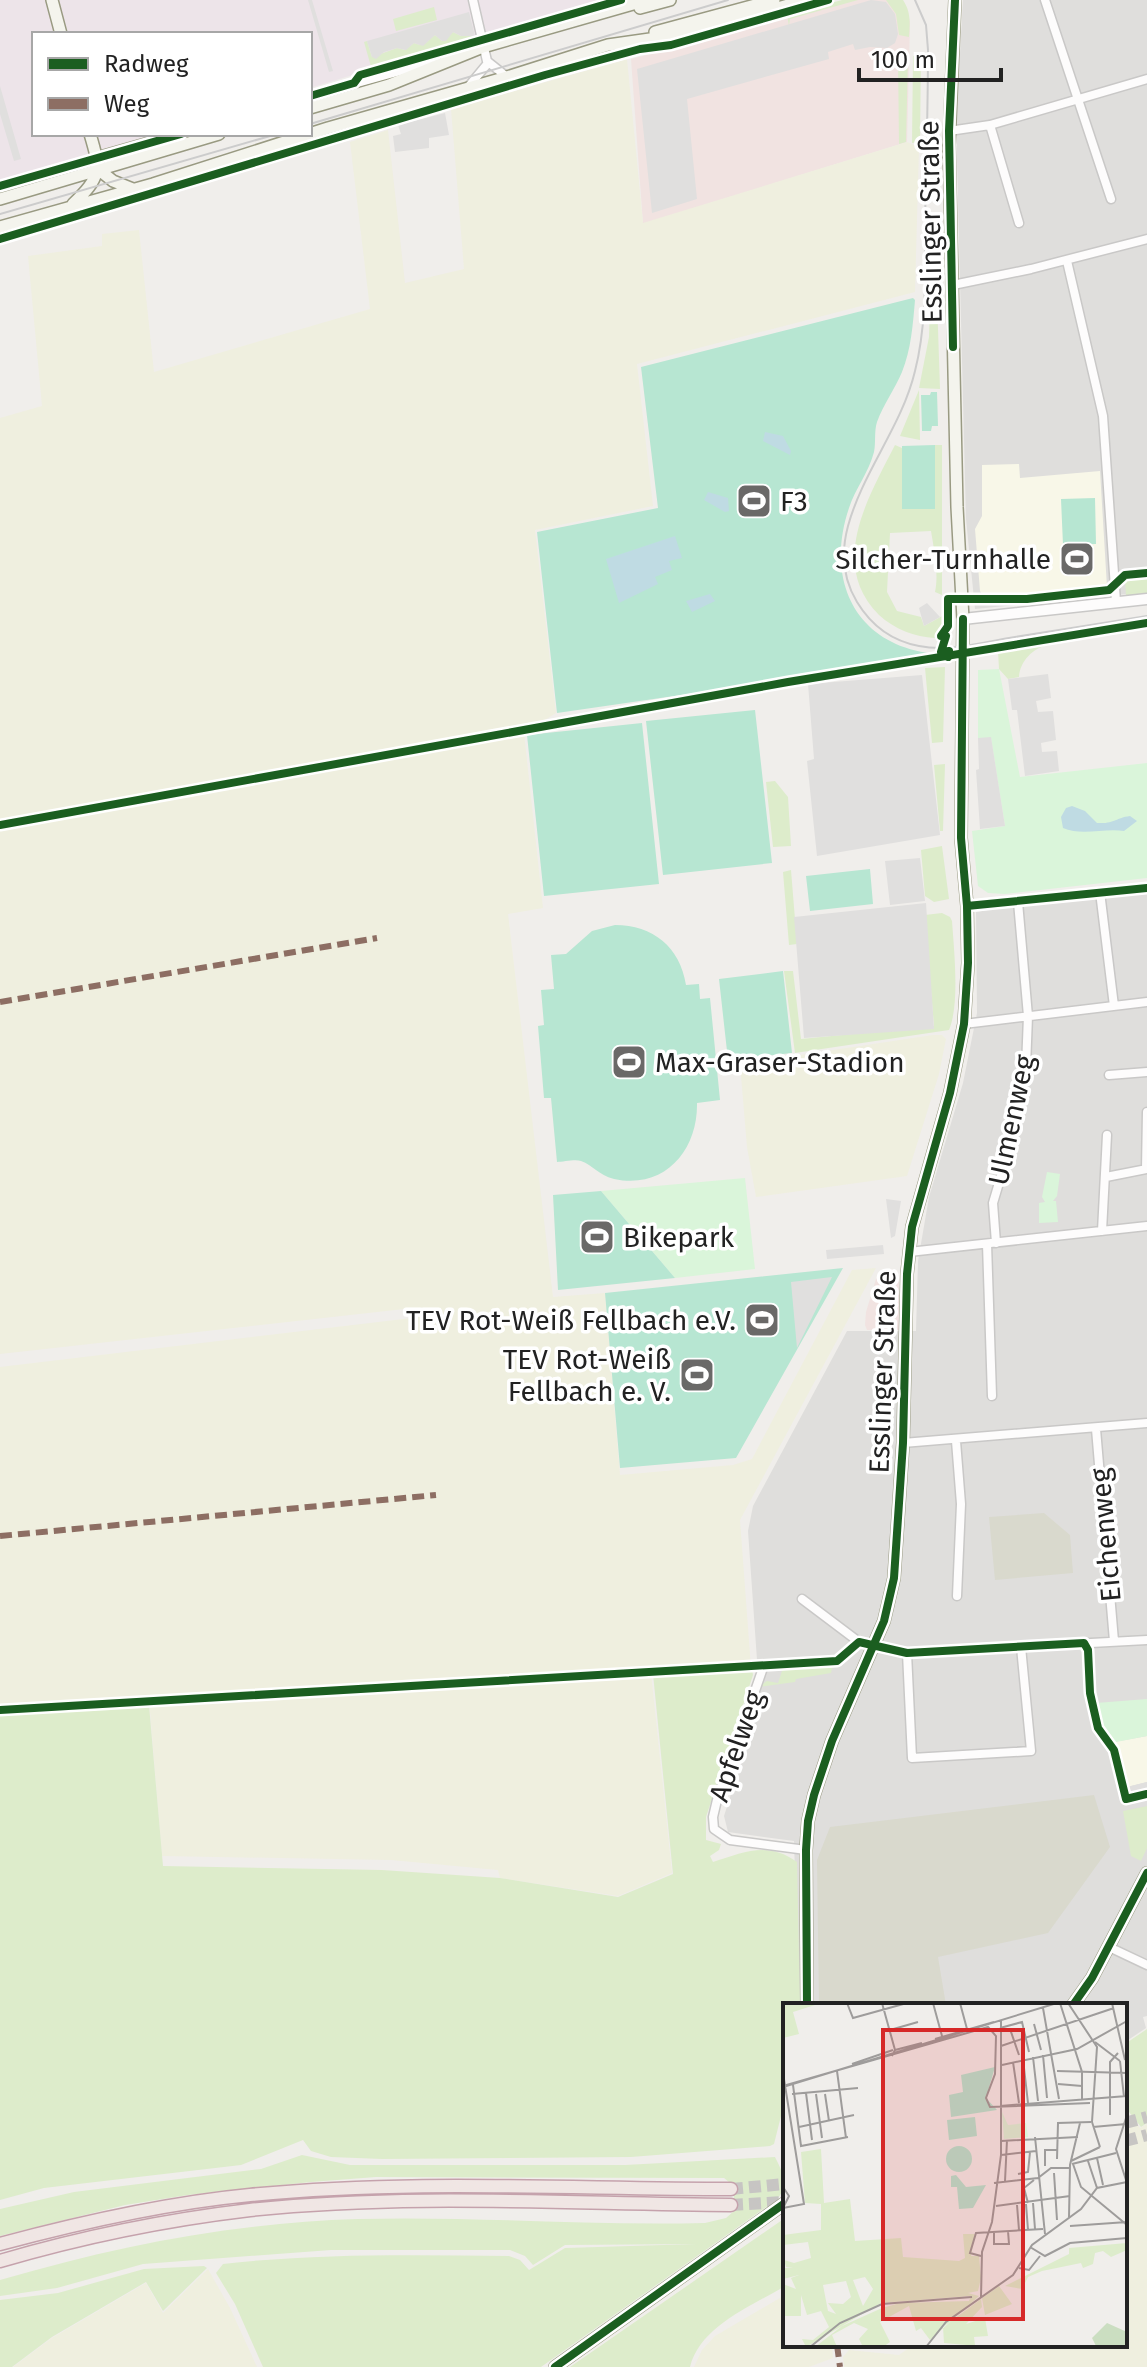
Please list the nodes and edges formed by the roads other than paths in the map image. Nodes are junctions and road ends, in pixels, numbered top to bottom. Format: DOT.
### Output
graph roads {
  1 [pos="52,0"];
  2 [pos="473,0"];
  3 [pos="647,0"];
  4 [pos="670,0"];
  5 [pos="774,0"];
  6 [pos="806,0"];
  7 [pos="955,0"];
  8 [pos="1045,0"];
  9 [pos="601,14"];
  10 [pos="60,32"];
  11 [pos="608,45"];
  12 [pos="483,47"];
  13 [pos="458,55"];
  14 [pos="492,66"];
  15 [pos="507,77"];
  16 [pos="1147,79"];
  17 [pos="468,87"];
  18 [pos="312,95"];
  19 [pos="1077,100"];
  20 [pos="313,107"];
  21 [pos="990,125"];
  22 [pos="949,131"];
  23 [pos="312,134"];
  24 [pos="91,136"];
  25 [pos="175,136"];
  26 [pos="211,136"];
  27 [pos="307,136"];
  28 [pos="98,164"];
  29 [pos="0,186"];
  30 [pos="133,189"];
  31 [pos="0,199"];
  32 [pos="1111,199"];
  33 [pos="70,207"];
  34 [pos="1019,223"];
  35 [pos="0,227"];
  36 [pos="1147,239"];
  37 [pos="1067,261"];
  38 [pos="953,285"];
  39 [pos="1147,599"];
  40 [pos="1116,602"];
  41 [pos="963,619"];
  42 [pos="1147,888"];
  43 [pos="1100,892"];
  44 [pos="1018,902"];
  45 [pos="967,906"];
  46 [pos="1147,1002"];
  47 [pos="1114,1006"];
  48 [pos="1028,1016"];
  49 [pos="964,1024"];
  50 [pos="1147,1072"];
  51 [pos="1109,1075"];
  52 [pos="1147,1112"];
  53 [pos="1107,1135"];
  54 [pos="1147,1169"];
  55 [pos="1106,1177"];
  56 [pos="1147,1226"];
  57 [pos="1102,1231"];
  58 [pos="992,1243"];
  59 [pos="909,1252"];
  60 [pos="992,1396"];
  61 [pos="1147,1423"];
  62 [pos="1096,1429"];
  63 [pos="956,1441"];
  64 [pos="903,1443"];
  65 [pos="957,1596"];
  66 [pos="802,1599"];
  67 [pos="1147,1640"];
  68 [pos="1114,1641"];
  69 [pos="859,1642"];
  70 [pos="874,1646"];
  71 [pos="1021,1647"];
  72 [pos="907,1653"];
  73 [pos="806,1850"];
  74 [pos="1147,1873"];
  75 [pos="1109,1947"];
  76 [pos="1147,1965"];
  77 [pos="807,2003"];
  78 [pos="1074,2003"];
  79 [pos="731,2189"];
  80 [pos="783,2204"];
  81 [pos="731,2205"];
  82 [pos="0,2244"];
  83 [pos="0,2261"];
  84 [pos="555,2367"];
  1 -- 10 [label="main road"];
  2 -- 12 [label="street"];
  3 -- 9 [label="main road"];
  4 -- 9 [label="main road"];
  5 -- 11 [label="main road"];
  6 -- 11 [label="main road"];
  7 -- 22 [label="main road, Esslinger Straße"];
  8 -- 19 [label="street"];
  9 -- 12 [label="main road"];
  11 -- 15 [label="main road"];
  12 -- 13 [label="main road"];
  12 -- 14 [label="street"];
  13 -- 18 [label="street"];
  13 -- 20 [label="main road"];
  14 -- 15 [label="street"];
  14 -- 17 [label="street"];
  15 -- 17 [label="main road"];
  16 -- 19 [label="street"];
  17 -- 23 [label="main road"];
  19 -- 21 [label="street"];
  19 -- 32 [label="street"];
  21 -- 22 [label="street"];
  21 -- 34 [label="street"];
  22 -- 38 [label="main road, Esslinger Straße"];
  24 -- 28 [label="main road"];
  25 -- 28 [label="main road"];
  26 -- 28 [label="main road"];
  27 -- 30 [label="main road"];
  28 -- 29 [label="street"];
  28 -- 30 [label="main road"];
  28 -- 31 [label="main road"];
  28 -- 33 [label="main road"];
  30 -- 33 [label="main road"];
  33 -- 35 [label="main road"];
  36 -- 37 [label="street"];
  37 -- 38 [label="street"];
  37 -- 40 [label="street"];
  38 -- 41 [label="main road, Esslinger Straße"];
  39 -- 40 [label="street"];
  40 -- 41 [label="street"];
  41 -- 45 [label="main road, Esslinger Straße"];
  42 -- 43 [label="street"];
  43 -- 44 [label="street"];
  43 -- 47 [label="street"];
  44 -- 45 [label="street"];
  44 -- 48 [label="street, Ulmenweg"];
  45 -- 49 [label="main road, Esslinger Straße"];
  46 -- 47 [label="street"];
  47 -- 48 [label="street"];
  48 -- 49 [label="street"];
  48 -- 58 [label="street, Ulmenweg"];
  49 -- 59 [label="main road, Esslinger Straße"];
  50 -- 51 [label="street"];
  52 -- 54 [label="street"];
  53 -- 55 [label="street"];
  54 -- 55 [label="street"];
  55 -- 57 [label="street"];
  56 -- 57 [label="street"];
  57 -- 58 [label="street"];
  58 -- 59 [label="street"];
  58 -- 60 [label="street, Ulmenweg"];
  59 -- 64 [label="main road, Esslinger Straße"];
  61 -- 62 [label="street"];
  62 -- 63 [label="street"];
  62 -- 68 [label="street, Eichenweg"];
  63 -- 64 [label="street"];
  63 -- 65 [label="street"];
  64 -- 70 [label="main road, Esslinger Straße"];
  66 -- 69 [label="street"];
  67 -- 68 [label="street"];
  68 -- 71 [label="street"];
  69 -- 70 [label="street"];
  69 -- 73 [label="street, Apfelweg"];
  70 -- 72 [label="street"];
  70 -- 73 [label="main road, Esslinger Straße"];
  71 -- 72 [label="street"];
  71 -- 72 [label="street"];
  73 -- 77 [label="main road, Esslinger Straße"];
  74 -- 75 [label="main road"];
  75 -- 76 [label="street"];
  75 -- 78 [label="main road"];
  79 -- 82 [label="highway"];
  80 -- 84 [label="main road"];
  81 -- 83 [label="highway"];
}
